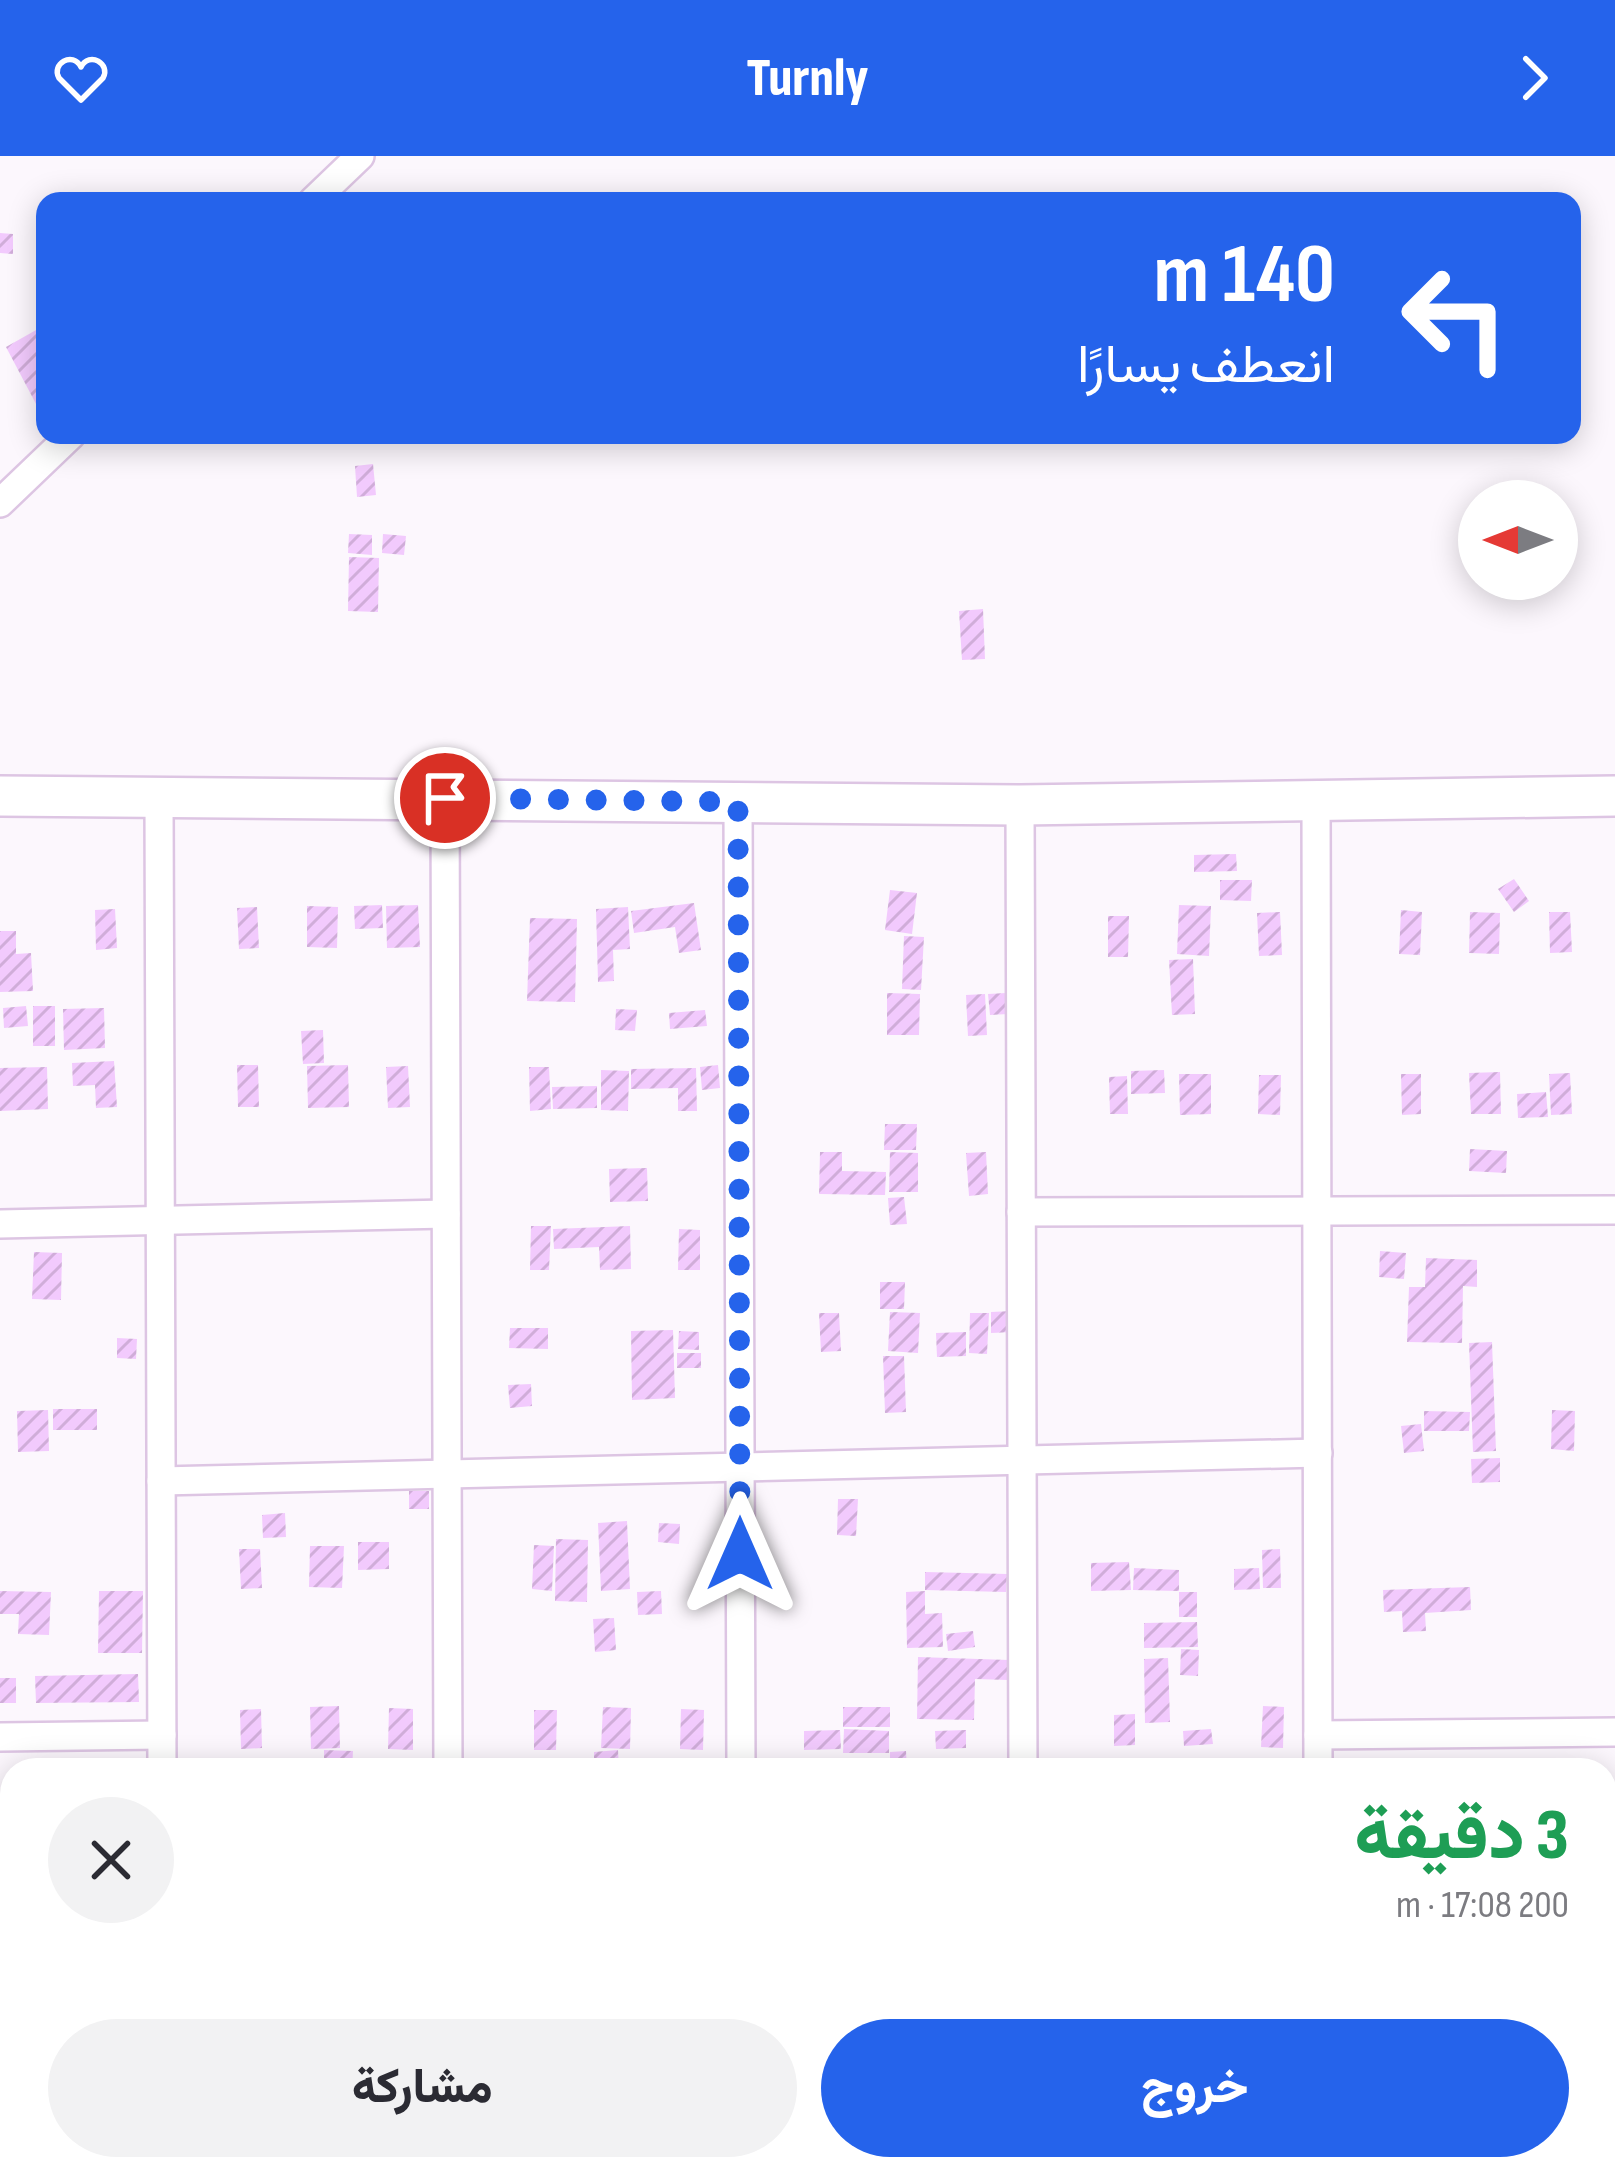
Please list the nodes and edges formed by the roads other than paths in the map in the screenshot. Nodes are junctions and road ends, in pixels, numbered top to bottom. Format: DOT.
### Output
graph roads {
  1 [pos="360,156"];
  2 [pos="323,192"];
  3 [pos="61,444"];
  4 [pos="0,503"];
  5 [pos="0,796"];
  6 [pos="1615,796"];
  7 [pos="159,798"];
  8 [pos="445,798"];
  9 [pos="1316,800"];
  10 [pos="738,802"];
  11 [pos="1020,805"];
  12 [pos="1316,1210"];
  13 [pos="1615,1210"];
  14 [pos="1021,1212"];
  15 [pos="446,1214"];
  16 [pos="160,1219"];
  17 [pos="0,1224"];
  18 [pos="1318,1454"];
  19 [pos="1022,1460"];
  20 [pos="740,1467"];
  21 [pos="447,1474"];
  22 [pos="161,1481"];
  23 [pos="1615,1732"];
  24 [pos="162,1735"];
  25 [pos="1318,1735"];
  26 [pos="0,1737"];
  27 [pos="162,1758"];
  28 [pos="448,1758"];
  29 [pos="741,1758"];
  30 [pos="1023,1758"];
  31 [pos="1318,1758"];
  1 -- 2 [label="street"];
  3 -- 4 [label="street"];
  5 -- 7 [label="street"];
  6 -- 9 [label="street"];
  7 -- 8 [label="street"];
  7 -- 16 [label="street"];
  8 -- 10 [label="street"];
  8 -- 15 [label="street"];
  9 -- 11 [label="street"];
  9 -- 12 [label="street"];
  10 -- 11 [label="street"];
  10 -- 20 [label="street"];
  11 -- 14 [label="street"];
  12 -- 13 [label="street"];
  12 -- 14 [label="street"];
  12 -- 18 [label="street"];
  14 -- 19 [label="street"];
  15 -- 16 [label="street"];
  15 -- 21 [label="street"];
  16 -- 17 [label="street"];
  16 -- 22 [label="street"];
  18 -- 19 [label="street"];
  18 -- 25 [label="street"];
  19 -- 20 [label="street"];
  19 -- 30 [label="street"];
  20 -- 21 [label="street"];
  20 -- 29 [label="street"];
  21 -- 22 [label="street"];
  21 -- 28 [label="street"];
  22 -- 24 [label="street"];
  23 -- 25 [label="street"];
  24 -- 26 [label="street"];
  24 -- 27 [label="street"];
  25 -- 31 [label="street"];
}
